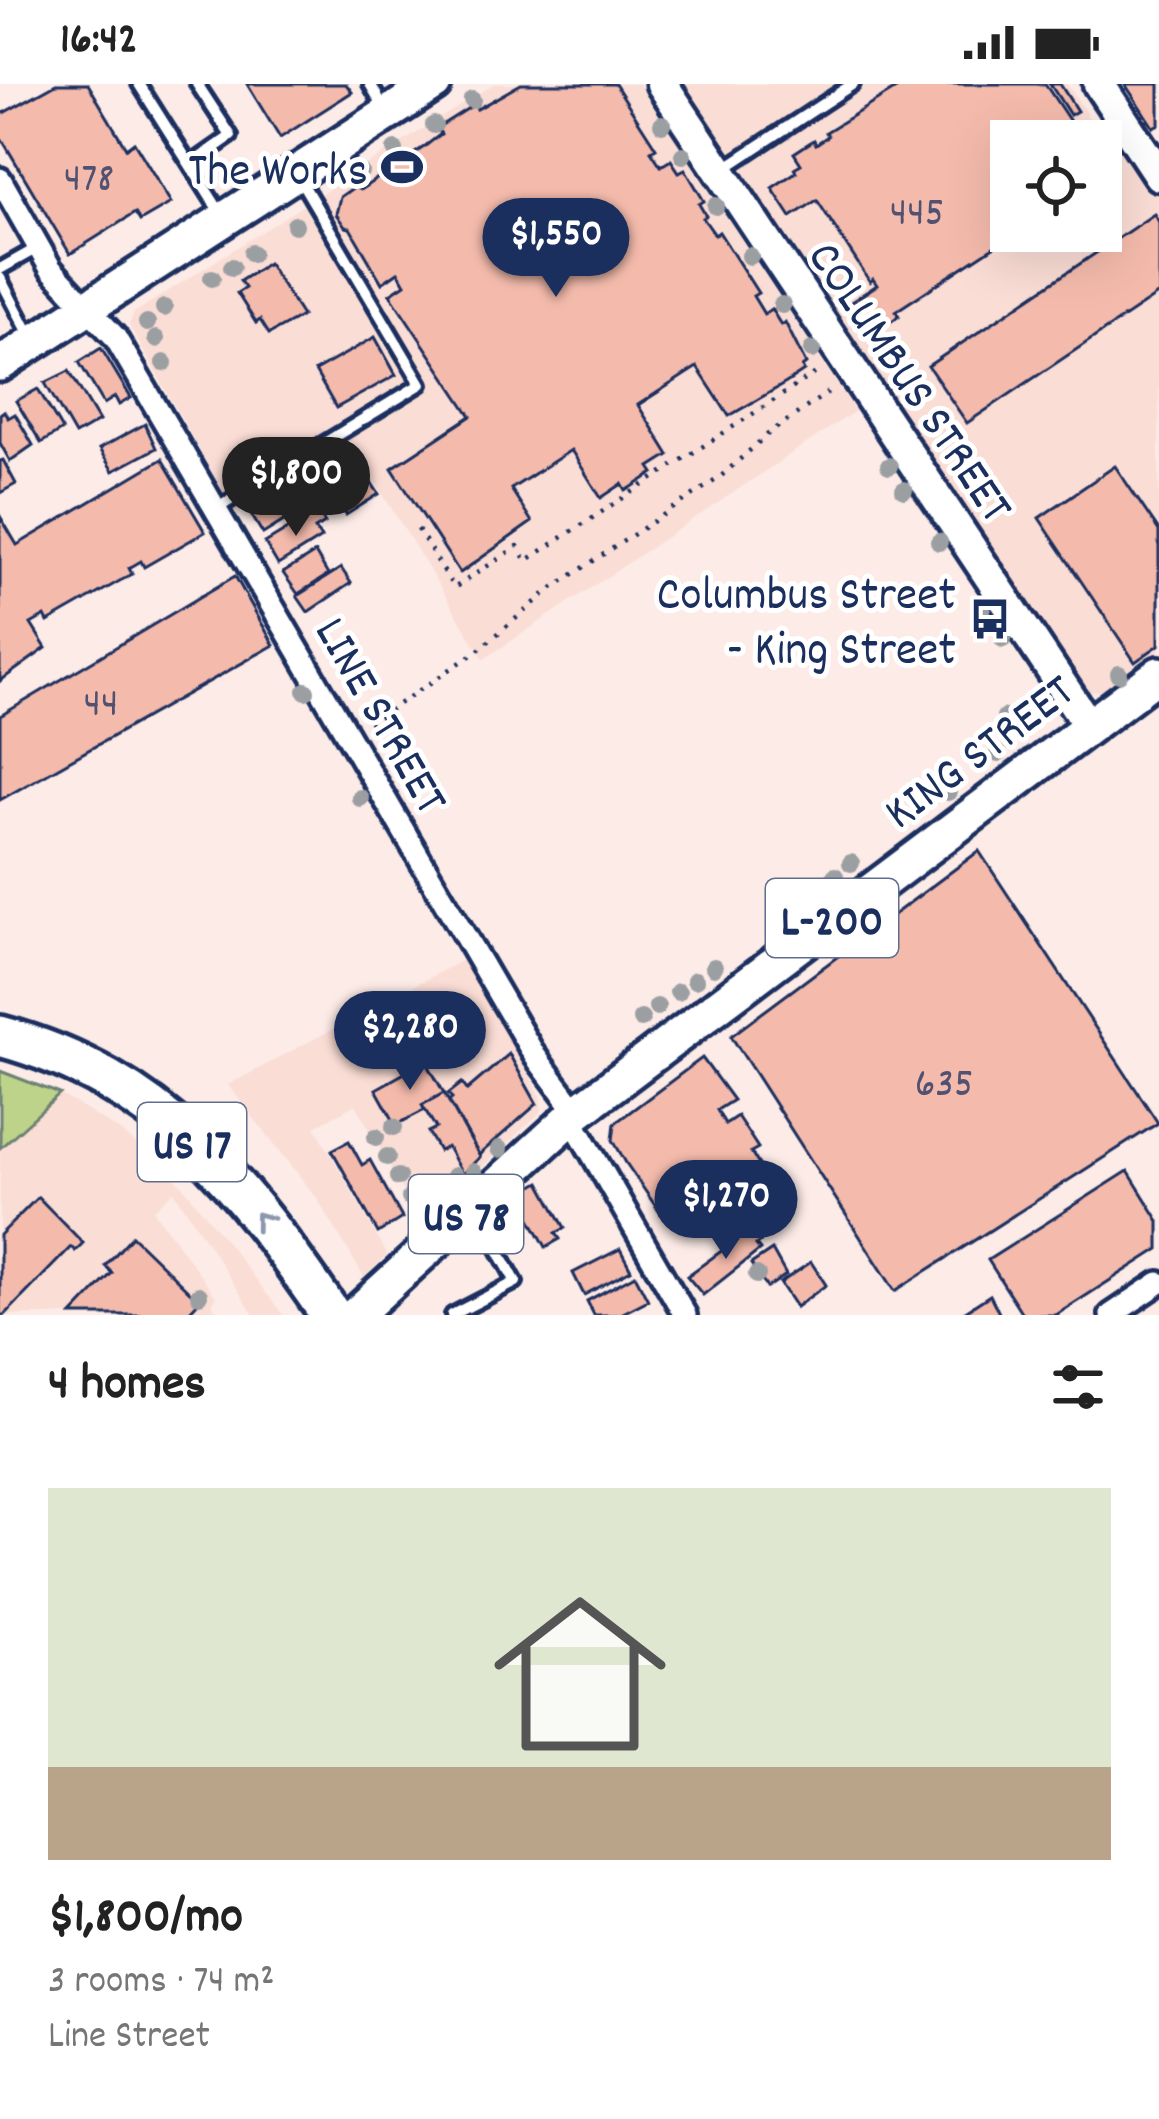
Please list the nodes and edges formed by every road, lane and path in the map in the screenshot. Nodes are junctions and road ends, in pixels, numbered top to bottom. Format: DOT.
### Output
graph roads {
  1 [pos="140,84"];
  2 [pos="197,84"];
  3 [pos="370,84"];
  4 [pos="434,84"];
  5 [pos="662,84"];
  6 [pos="853,84"];
  7 [pos="1099,84"];
  8 [pos="388,114"];
  9 [pos="191,164"];
  10 [pos="720,171"];
  11 [pos="1158,171"];
  12 [pos="297,173"];
  13 [pos="3,191"];
  14 [pos="224,220"];
  15 [pos="39,247"];
  16 [pos="0,269"];
  17 [pos="0,278"];
  18 [pos="3,297"];
  19 [pos="89,307"];
  20 [pos="34,342"];
  21 [pos="0,364"];
  22 [pos="820,370"];
  23 [pos="855,374"];
  24 [pos="216,509"];
  25 [pos="418,529"];
  26 [pos="1159,674"];
  27 [pos="1089,726"];
  28 [pos="349,736"];
  29 [pos="0,1036"];
  30 [pos="574,1115"];
  31 [pos="474,1207"];
  32 [pos="1159,1283"];
  33 [pos="484,1298"];
  34 [pos="331,1315"];
  35 [pos="355,1315"];
  36 [pos="452,1315"];
  37 [pos="492,1315"];
  38 [pos="685,1315"];
  39 [pos="1111,1315"];
  1 -- 9 [label="lane"];
  2 -- 9 [label="lane"];
  3 -- 8 [label="lane"];
  4 -- 8 [label="main road"];
  5 -- 10 [label="street, COLUMBUS STREET"];
  6 -- 10 [label="lane"];
  7 -- 11 [label="street"];
  8 -- 12 [label="main road"];
  9 -- 14 [label="lane"];
  10 -- 23 [label="street, COLUMBUS STREET"];
  12 -- 14 [label="main road"];
  12 -- 24 [label="lane"];
  13 -- 15 [label="street, LINE STREET"];
  14 -- 19 [label="main road"];
  15 -- 16 [label="lane"];
  15 -- 19 [label="street, LINE STREET"];
  17 -- 18 [label="lane"];
  18 -- 20 [label="lane"];
  19 -- 20 [label="main road"];
  19 -- 24 [label="street, LINE STREET"];
  20 -- 21 [label="main road"];
  22 -- 25 [label="path"];
  23 -- 27 [label="street, COLUMBUS STREET"];
  23 -- 28 [label="path"];
  24 -- 28 [label="street, LINE STREET"];
  26 -- 27 [label="main road, KING STREET / L-200"];
  27 -- 30 [label="main road, KING STREET / L-200"];
  28 -- 30 [label="street, LINE STREET"];
  34 -- 29 [label="highway, US 17, one-way"];
  30 -- 31 [label="main road, KING STREET / US 78"];
  30 -- 38 [label="street, LINE STREET"];
  31 -- 33 [label="lane"];
  31 -- 35 [label="main road, KING STREET / US 78"];
  32 -- 39 [label="street"];
  33 -- 36 [label="lane"];
  33 -- 37 [label="lane"];
}
